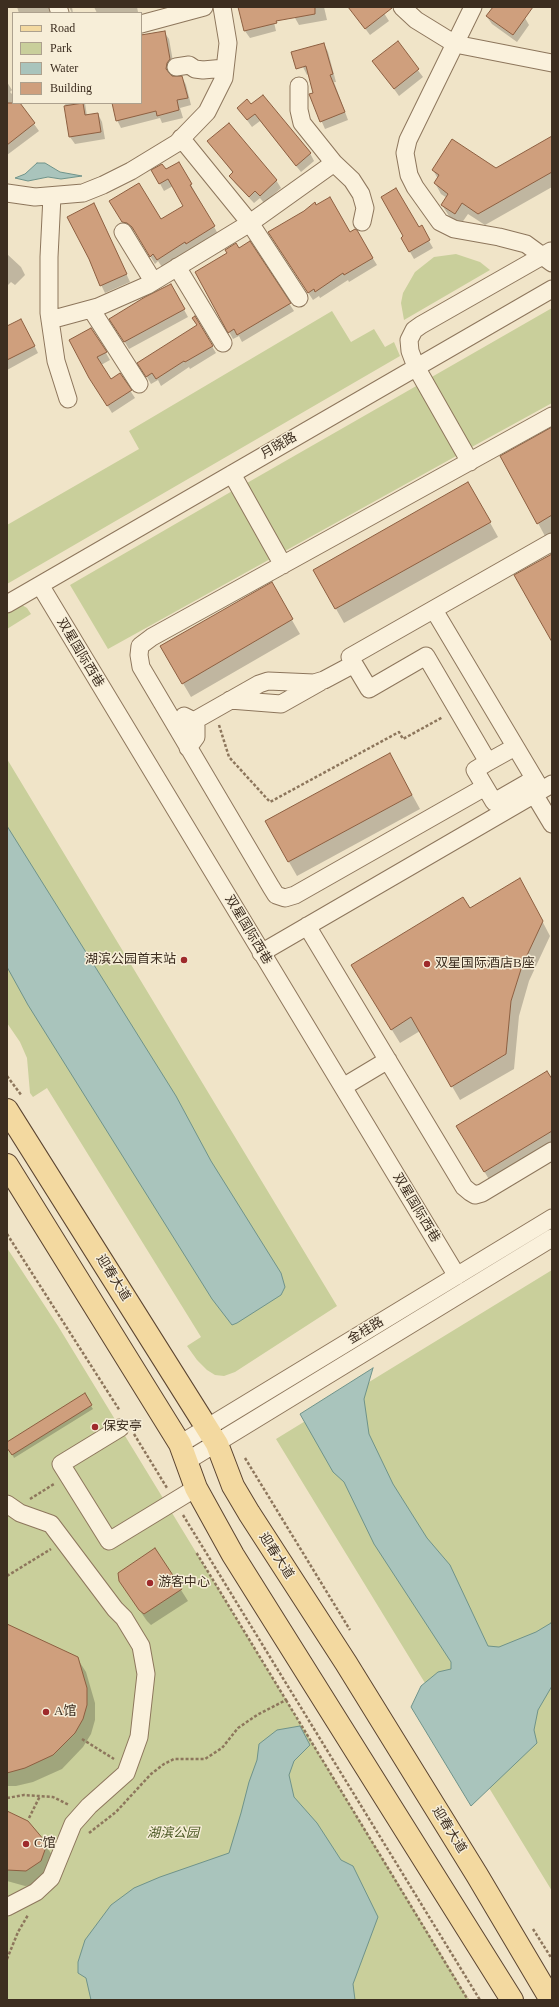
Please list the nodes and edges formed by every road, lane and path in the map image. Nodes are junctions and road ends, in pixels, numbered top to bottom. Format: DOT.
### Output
graph roads {
  1 [pos="204,7"];
  2 [pos="222,7"];
  3 [pos="402,7"];
  4 [pos="473,7"];
  5 [pos="148,17"];
  6 [pos="455,44"];
  7 [pos="552,64"];
  8 [pos="176,67"];
  9 [pos="225,68"];
  10 [pos="299,86"];
  11 [pos="181,138"];
  12 [pos="334,163"];
  13 [pos="7,193"];
  14 [pos="52,196"];
  15 [pos="362,222"];
  16 [pos="250,223"];
  17 [pos="123,232"];
  18 [pos="549,256"];
  19 [pos="177,267"];
  20 [pos="153,281"];
  21 [pos="552,289"];
  22 [pos="299,298"];
  23 [pos="91,309"];
  24 [pos="50,320"];
  25 [pos="222,343"];
  26 [pos="416,367"];
  27 [pos="139,384"];
  28 [pos="68,399"];
  29 [pos="552,416"];
  30 [pos="470,462"];
  31 [pos="232,474"];
  32 [pos="552,542"];
  33 [pos="283,565"];
  34 [pos="40,585"];
  35 [pos="7,604"];
  36 [pos="434,610"];
  37 [pos="354,664"];
  38 [pos="324,680"];
  39 [pos="230,700"];
  40 [pos="215,709"];
  41 [pos="457,709"];
  42 [pos="170,716"];
  43 [pos="192,722"];
  44 [pos="515,747"];
  45 [pos="188,748"];
  46 [pos="488,762"];
  47 [pos="485,787"];
  48 [pos="540,787"];
  49 [pos="552,824"];
  50 [pos="307,926"];
  51 [pos="261,953"];
  52 [pos="388,1060"];
  53 [pos="7,1076"];
  54 [pos="343,1087"];
  55 [pos="16,1106"];
  56 [pos="552,1151"];
  57 [pos="7,1165"];
  58 [pos="552,1218"];
  59 [pos="7,1234"];
  60 [pos="552,1238"];
  61 [pos="457,1276"];
  62 [pos="125,1425"];
  63 [pos="218,1436"];
  64 [pos="184,1452"];
  65 [pos="68,1476"];
  66 [pos="196,1488"];
  67 [pos="174,1501"];
  68 [pos="10,1506"];
  69 [pos="196,1552"];
  70 [pos="353,1635"];
  71 [pos="286,1700"];
  72 [pos="82,1739"];
  73 [pos="128,1767"];
  74 [pos="40,1796"];
  75 [pos="7,1798"];
  76 [pos="81,1815"];
  77 [pos="29,1818"];
  78 [pos="86,1835"];
  79 [pos="36,1892"];
  80 [pos="7,1907"];
  81 [pos="531,1926"];
  82 [pos="552,1959"];
  83 [pos="7,1960"];
  84 [pos="468,2000"];
  85 [pos="480,2000"];
  86 [pos="512,2000"];
  87 [pos="551,2000"];
  1 -- 5 [label="street"];
  2 -- 9 [label="street"];
  3 -- 6 [label="street"];
  4 -- 6 [label="street"];
  6 -- 7 [label="street"];
  6 -- 18 [label="street"];
  8 -- 9 [label="street"];
  9 -- 11 [label="street"];
  10 -- 12 [label="street"];
  11 -- 14 [label="street"];
  11 -- 16 [label="street"];
  12 -- 15 [label="street"];
  12 -- 16 [label="street"];
  13 -- 14 [label="street"];
  14 -- 24 [label="street"];
  16 -- 19 [label="street"];
  16 -- 22 [label="street"];
  17 -- 20 [label="street"];
  18 -- 26 [label="street"];
  19 -- 20 [label="street"];
  19 -- 25 [label="street"];
  20 -- 23 [label="street"];
  21 -- 26 [label="street, 月晓路"];
  23 -- 24 [label="street"];
  23 -- 27 [label="street"];
  24 -- 28 [label="street"];
  26 -- 30 [label="street"];
  26 -- 31 [label="street, 月晓路"];
  29 -- 30 [label="street"];
  30 -- 33 [label="street"];
  31 -- 33 [label="street"];
  31 -- 34 [label="street, 月晓路"];
  32 -- 36 [label="street"];
  33 -- 42 [label="street"];
  34 -- 35 [label="street, 月晓路"];
  34 -- 51 [label="street, 双星国际西巷"];
  36 -- 37 [label="street"];
  36 -- 44 [label="street"];
  37 -- 38 [label="street"];
  37 -- 41 [label="street"];
  38 -- 39 [label="street"];
  38 -- 39 [label="street"];
  39 -- 40 [label="street"];
  40 -- 41 [label="path"];
  40 -- 43 [label="street"];
  41 -- 46 [label="street"];
  42 -- 43 [label="street"];
  42 -- 45 [label="street"];
  43 -- 45 [label="street"];
  44 -- 46 [label="street"];
  44 -- 48 [label="street"];
  45 -- 47 [label="street"];
  46 -- 47 [label="street"];
  47 -- 48 [label="street"];
  48 -- 49 [label="street"];
  48 -- 50 [label="street"];
  50 -- 51 [label="street"];
  50 -- 52 [label="street"];
  51 -- 54 [label="street, 双星国际西巷"];
  52 -- 54 [label="street"];
  52 -- 56 [label="street"];
  53 -- 55 [label="path"];
  54 -- 61 [label="street, 双星国际西巷"];
  55 -- 63 [label="main road, 迎春大道"];
  57 -- 64 [label="main road"];
  58 -- 61 [label="street, 金桂路"];
  59 -- 62 [label="path"];
  60 -- 63 [label="street, 金桂路"];
  61 -- 63 [label="street, 金桂路"];
  62 -- 65 [label="street"];
  62 -- 67 [label="path"];
  63 -- 64 [label="street, 金桂路"];
  63 -- 70 [label="path"];
  63 -- 87 [label="main road, 迎春大道"];
  64 -- 66 [label="main road"];
  65 -- 67 [label="street"];
  65 -- 68 [label="path"];
  66 -- 67 [label="street"];
  66 -- 86 [label="main road"];
  67 -- 85 [label="path"];
  68 -- 73 [label="street"];
  69 -- 71 [label="path"];
  71 -- 78 [label="path"];
  71 -- 84 [label="path"];
  72 -- 73 [label="path"];
  73 -- 76 [label="street"];
  74 -- 75 [label="path"];
  74 -- 76 [label="path"];
  74 -- 77 [label="path"];
  76 -- 79 [label="street"];
  79 -- 80 [label="street"];
  79 -- 83 [label="path"];
  81 -- 82 [label="path"];
}
